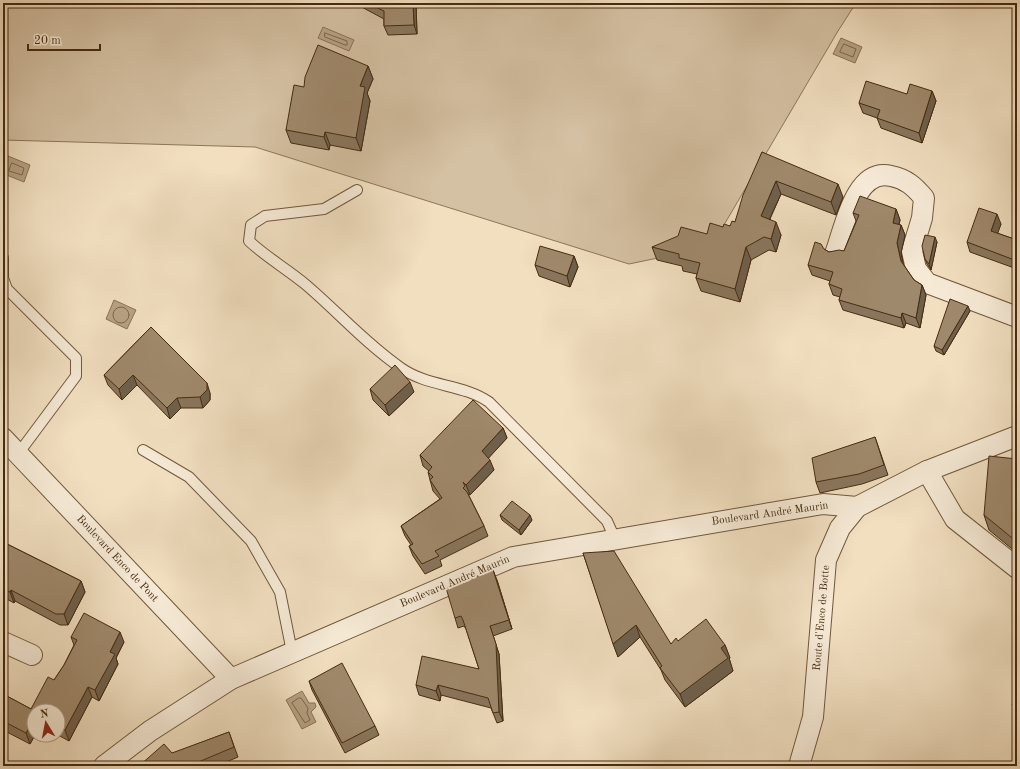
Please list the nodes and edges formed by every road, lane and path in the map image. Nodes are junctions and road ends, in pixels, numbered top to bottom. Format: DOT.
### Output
graph roads {
  1 [pos="357,190"];
  2 [pos="836,251"];
  3 [pos="3,258"];
  4 [pos="1017,317"];
  5 [pos="1017,436"];
  6 [pos="3,438"];
  7 [pos="143,450"];
  8 [pos="18,454"];
  9 [pos="927,471"];
  10 [pos="857,507"];
  11 [pos="615,538"];
  12 [pos="1017,568"];
  13 [pos="3,642"];
  14 [pos="292,652"];
  15 [pos="32,655"];
  16 [pos="231,679"];
  17 [pos="150,731"];
  18 [pos="104,766"];
  19 [pos="119,766"];
  20 [pos="799,766"];
  1 -- 11 [label="lane"];
  2 -- 4 [label="street"];
  3 -- 8 [label="lane"];
  5 -- 9 [label="street, Route d'Enco de Botte"];
  6 -- 8 [label="street, Boulevard Enco de Pont"];
  7 -- 14 [label="lane"];
  8 -- 16 [label="street, Boulevard Enco de Pont"];
  9 -- 10 [label="street, Route d'Enco de Botte"];
  9 -- 12 [label="street"];
  10 -- 11 [label="street, Boulevard André Maurin"];
  10 -- 20 [label="street, Route d'Enco de Botte"];
  11 -- 14 [label="street, Boulevard André Maurin"];
  13 -- 15 [label="street"];
  14 -- 16 [label="street, Boulevard André Maurin"];
  16 -- 17 [label="street, Boulevard André Maurin"];
  17 -- 18 [label="street, Boulevard André Maurin"];
  17 -- 19 [label="street, Boulevard André Maurin"];
}
